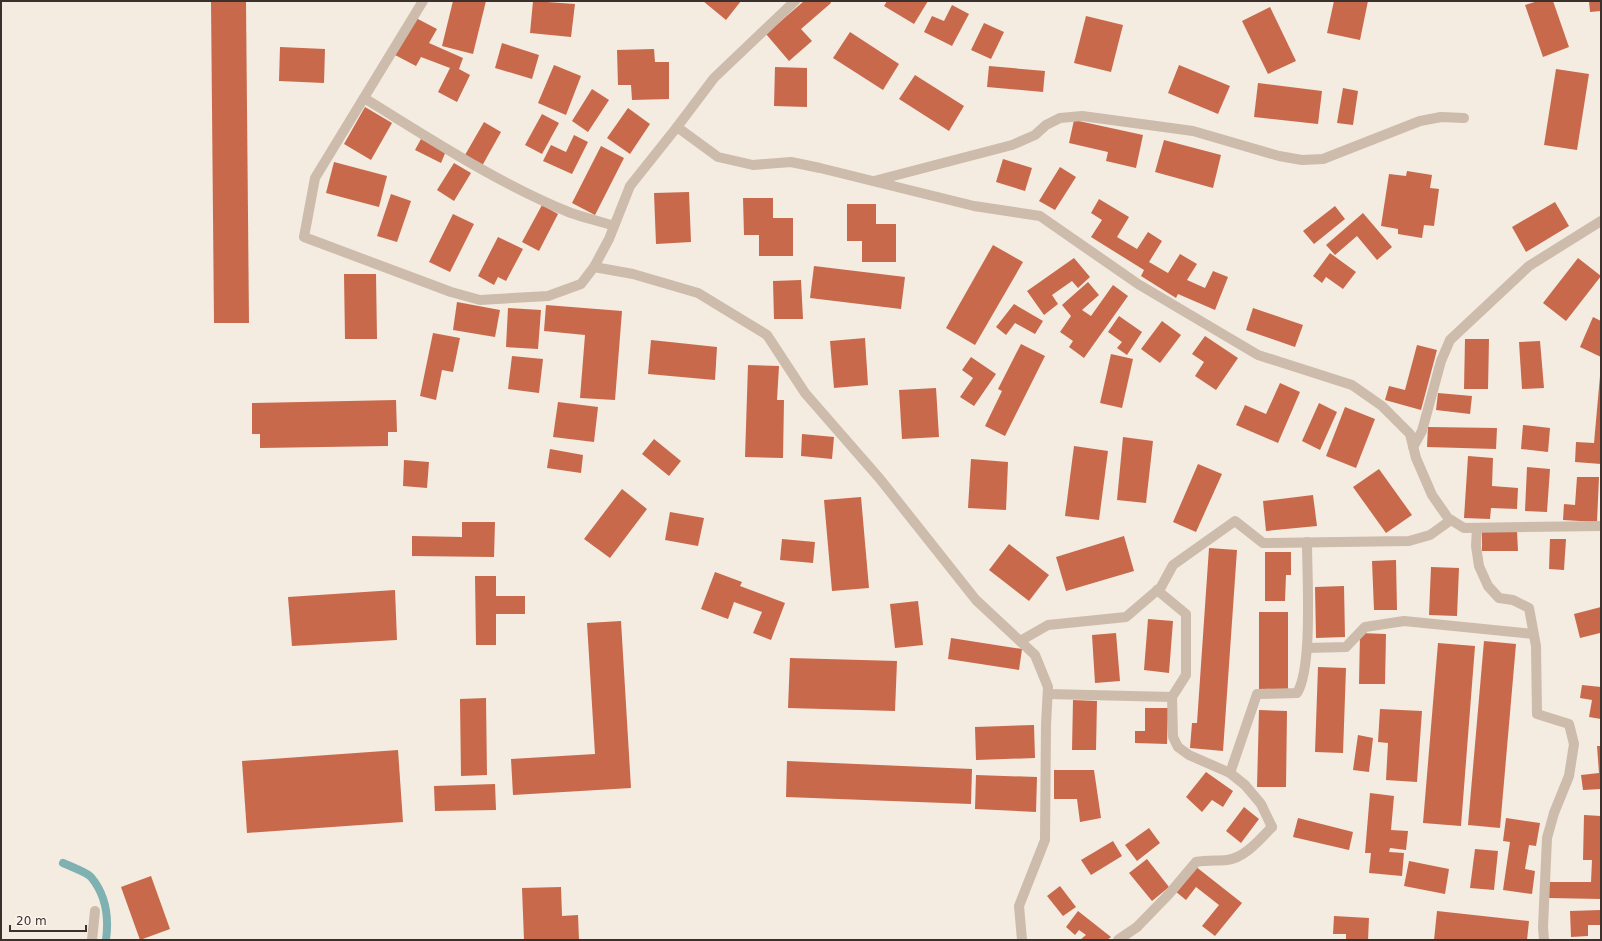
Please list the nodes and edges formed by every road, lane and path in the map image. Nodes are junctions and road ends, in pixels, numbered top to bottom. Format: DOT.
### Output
graph roads {
  1 [pos="423,1"];
  2 [pos="795,1"];
  3 [pos="364,98"];
  4 [pos="1464,118"];
  5 [pos="677,127"];
  6 [pos="872,182"];
  7 [pos="1601,221"];
  8 [pos="614,226"];
  9 [pos="594,267"];
  10 [pos="1413,447"];
  11 [pos="1451,520"];
  12 [pos="1601,526"];
  13 [pos="1477,528"];
  14 [pos="1307,542"];
  15 [pos="1157,590"];
  16 [pos="1533,634"];
  17 [pos="1020,641"];
  18 [pos="1307,648"];
  19 [pos="1048,694"];
  20 [pos="1172,697"];
  21 [pos="1230,773"];
  22 [pos="95,911"];
  23 [pos="92,940"];
  24 [pos="1022,940"];
  25 [pos="1118,940"];
  26 [pos="1544,940"];
  1 -- 3 [label="street"];
  2 -- 5 [label="street"];
  3 -- 8 [label="street"];
  3 -- 9 [label="street"];
  4 -- 6 [label="street"];
  5 -- 6 [label="street"];
  5 -- 8 [label="street"];
  6 -- 10 [label="street"];
  7 -- 10 [label="street"];
  8 -- 9 [label="street"];
  9 -- 17 [label="street"];
  10 -- 11 [label="street"];
  11 -- 13 [label="street"];
  11 -- 14 [label="street"];
  12 -- 13 [label="street"];
  13 -- 16 [label="street"];
  14 -- 15 [label="street"];
  14 -- 18 [label="street"];
  15 -- 17 [label="street"];
  15 -- 20 [label="street"];
  16 -- 18 [label="street"];
  16 -- 26 [label="street"];
  17 -- 19 [label="street"];
  18 -- 21 [label="street"];
  19 -- 20 [label="street"];
  19 -- 24 [label="street"];
  20 -- 21 [label="street"];
  21 -- 25 [label="street"];
  22 -- 23 [label="street"];
}
